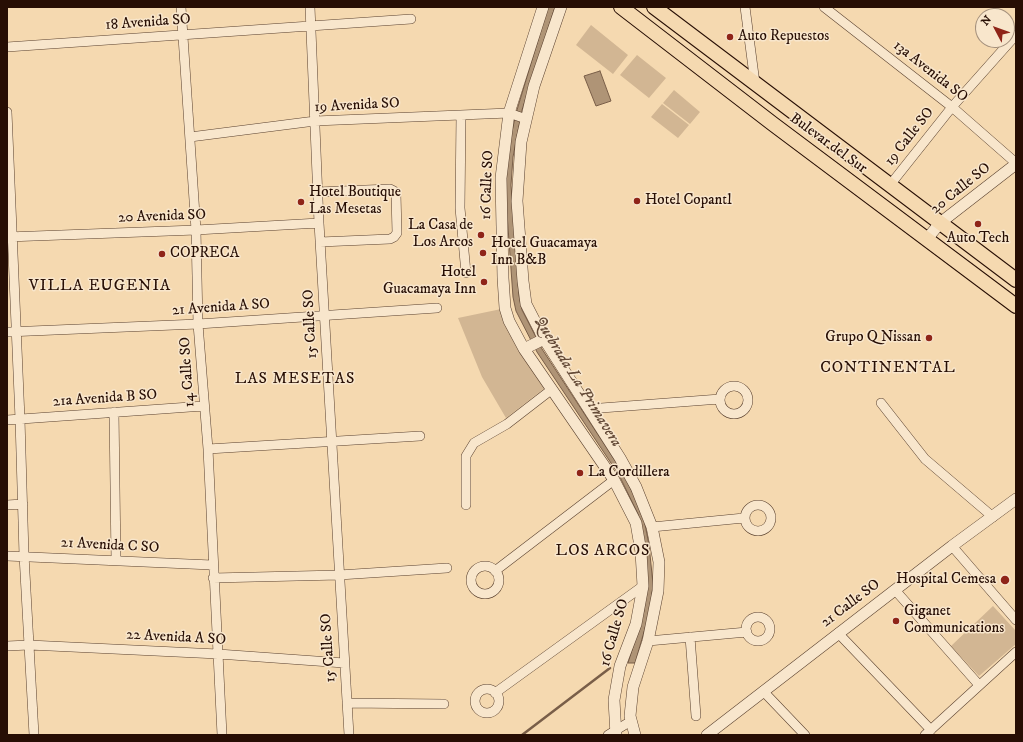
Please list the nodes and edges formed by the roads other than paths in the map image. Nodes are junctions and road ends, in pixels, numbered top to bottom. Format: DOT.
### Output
graph roads {
  1 [pos="181,7"];
  2 [pos="310,7"];
  3 [pos="543,7"];
  4 [pos="561,7"];
  5 [pos="621,7"];
  6 [pos="654,7"];
  7 [pos="746,7"];
  8 [pos="824,7"];
  9 [pos="412,19"];
  10 [pos="311,27"];
  11 [pos="182,35"];
  12 [pos="1016,35"];
  13 [pos="7,47"];
  14 [pos="755,83"];
  15 [pos="952,107"];
  16 [pos="7,112"];
  17 [pos="510,114"];
  18 [pos="460,115"];
  19 [pos="526,119"];
  20 [pos="315,121"];
  21 [pos="8,135"];
  22 [pos="190,137"];
  23 [pos="1016,164"];
  24 [pos="890,185"];
  25 [pos="318,192"];
  26 [pos="319,223"];
  27 [pos="940,223"];
  28 [pos="196,230"];
  29 [pos="10,237"];
  30 [pos="927,239"];
  31 [pos="320,242"];
  32 [pos="466,273"];
  33 [pos="1016,280"];
  34 [pos="1016,306"];
  35 [pos="437,308"];
  36 [pos="324,315"];
  37 [pos="198,324"];
  38 [pos="11,332"];
  39 [pos="542,340"];
  40 [pos="526,348"];
  41 [pos="551,390"];
  42 [pos="720,399"];
  43 [pos="881,403"];
  44 [pos="204,406"];
  45 [pos="588,409"];
  46 [pos="114,412"];
  47 [pos="20,419"];
  48 [pos="7,420"];
  49 [pos="420,436"];
  50 [pos="331,442"];
  51 [pos="208,449"];
  52 [pos="614,480"];
  53 [pos="1016,500"];
  54 [pos="23,504"];
  55 [pos="7,505"];
  56 [pos="466,506"];
  57 [pos="993,517"];
  58 [pos="744,518"];
  59 [pos="652,527"];
  60 [pos="952,546"];
  61 [pos="7,556"];
  62 [pos="24,556"];
  63 [pos="116,560"];
  64 [pos="212,565"];
  65 [pos="447,568"];
  66 [pos="495,570"];
  67 [pos="339,575"];
  68 [pos="213,578"];
  69 [pos="643,586"];
  70 [pos="895,590"];
  71 [pos="1016,620"];
  72 [pos="747,632"];
  73 [pos="838,633"];
  74 [pos="690,637"];
  75 [pos="648,641"];
  76 [pos="29,645"];
  77 [pos="7,646"];
  78 [pos="1016,652"];
  79 [pos="218,654"];
  80 [pos="344,663"];
  81 [pos="979,685"];
  82 [pos="763,691"];
  83 [pos="495,693"];
  84 [pos="347,703"];
  85 [pos="444,704"];
  86 [pos="696,716"];
  87 [pos="631,721"];
  88 [pos="928,732"];
  89 [pos="613,733"];
  90 [pos="34,735"];
  91 [pos="222,735"];
  92 [pos="349,735"];
  93 [pos="634,735"];
  94 [pos="707,735"];
  95 [pos="806,735"];
  1 -- 11 [label="street, 14 Calle SO"];
  2 -- 10 [label="street, 15 Calle SO"];
  3 -- 17 [label="street, 16 Calle SO"];
  4 -- 19 [label="street, 16 Calle SO"];
  5 -- 30 [label="highway, Bulevar del Sur"];
  6 -- 14 [label="highway, Bulevar del Sur"];
  7 -- 14 [label="street"];
  8 -- 15 [label="street, 13a Avenida SO"];
  9 -- 10 [label="street, 18 Avenida SO"];
  10 -- 11 [label="street, 18 Avenida SO"];
  10 -- 20 [label="street, 15 Calle SO"];
  11 -- 13 [label="street, 18 Avenida SO"];
  11 -- 22 [label="street, 14 Calle SO"];
  12 -- 15 [label="street, 19 Calle SO"];
  14 -- 24 [label="highway, Bulevar del Sur"];
  15 -- 23 [label="street, 13a Avenida SO"];
  15 -- 24 [label="street, 19 Calle SO"];
  16 -- 21 [label="street"];
  17 -- 18 [label="street, 19 Avenida SO"];
  17 -- 19 [label="street, 19 Avenida SO"];
  17 -- 40 [label="street, 16 Calle SO"];
  18 -- 20 [label="street, 19 Avenida SO"];
  18 -- 32 [label="street"];
  19 -- 39 [label="street, 16 Calle SO"];
  20 -- 22 [label="street, 19 Avenida SO"];
  20 -- 25 [label="street, 15 Calle SO"];
  21 -- 29 [label="street"];
  22 -- 28 [label="street, 14 Calle SO"];
  23 -- 27 [label="street, 20 Calle SO"];
  24 -- 27 [label="highway, Bulevar del Sur"];
  25 -- 26 [label="street, 15 Calle SO"];
  25 -- 31 [label="street"];
  26 -- 28 [label="street, 20 Avenida SO"];
  26 -- 31 [label="street, 15 Calle SO"];
  27 -- 30 [label="street, 20 Calle SO"];
  27 -- 33 [label="highway, Bulevar del Sur"];
  28 -- 29 [label="street, 20 Avenida SO"];
  28 -- 37 [label="street, 14 Calle SO"];
  29 -- 38 [label="street"];
  30 -- 34 [label="highway, Bulevar del Sur"];
  31 -- 36 [label="street, 15 Calle SO"];
  35 -- 36 [label="street, 21 Avenida A SO"];
  36 -- 37 [label="street, 21 Avenida A SO"];
  36 -- 50 [label="street, 15 Calle SO"];
  37 -- 38 [label="street, 21 Avenida A SO"];
  37 -- 44 [label="street, 14 Calle SO"];
  38 -- 47 [label="street"];
  39 -- 40 [label="street"];
  39 -- 45 [label="street, 16 Calle SO"];
  40 -- 41 [label="street, 16 Calle SO"];
  41 -- 52 [label="street, 16 Calle SO"];
  41 -- 56 [label="street"];
  42 -- 45 [label="street"];
  43 -- 57 [label="street"];
  44 -- 46 [label="street, 21a Avenida B SO"];
  44 -- 51 [label="street, 14 Calle SO"];
  45 -- 59 [label="street, 16 Calle SO"];
  46 -- 47 [label="street, 21a Avenida B SO"];
  46 -- 63 [label="street"];
  47 -- 48 [label="street, 21a Avenida B SO"];
  47 -- 54 [label="street"];
  49 -- 50 [label="street"];
  50 -- 51 [label="street"];
  50 -- 67 [label="street, 15 Calle SO"];
  51 -- 64 [label="street, 14 Calle SO"];
  52 -- 66 [label="street"];
  52 -- 69 [label="street, 16 Calle SO"];
  53 -- 57 [label="street, 21 Calle SO"];
  54 -- 55 [label="street"];
  54 -- 62 [label="street"];
  57 -- 60 [label="street, 21 Calle SO"];
  58 -- 59 [label="street"];
  59 -- 75 [label="street, 16 Calle SO"];
  60 -- 70 [label="street, 21 Calle SO"];
  60 -- 71 [label="street"];
  61 -- 62 [label="street, 21 Avenida C SO"];
  62 -- 63 [label="street, 21 Avenida C SO"];
  62 -- 76 [label="street"];
  63 -- 64 [label="street, 21 Avenida C SO"];
  64 -- 68 [label="street, 14 Calle SO"];
  65 -- 67 [label="street"];
  67 -- 68 [label="street"];
  67 -- 80 [label="street, 15 Calle SO"];
  68 -- 79 [label="street, 14 Calle SO"];
  69 -- 83 [label="street"];
  69 -- 89 [label="street, 16 Calle SO"];
  70 -- 73 [label="street, 21 Calle SO"];
  70 -- 81 [label="street"];
  72 -- 74 [label="street"];
  73 -- 82 [label="street, 21 Calle SO"];
  73 -- 88 [label="street"];
  74 -- 75 [label="street"];
  74 -- 86 [label="street"];
  75 -- 87 [label="street, 16 Calle SO"];
  76 -- 77 [label="street, 22 Avenida A SO"];
  76 -- 79 [label="street, 22 Avenida A SO"];
  76 -- 90 [label="street"];
  78 -- 81 [label="street"];
  79 -- 80 [label="street, 22 Avenida A SO"];
  79 -- 91 [label="street, 14 Calle SO"];
  80 -- 84 [label="street, 15 Calle SO"];
  81 -- 88 [label="street"];
  82 -- 94 [label="street, 21 Calle SO"];
  82 -- 95 [label="street"];
  84 -- 85 [label="street"];
  84 -- 92 [label="street, 15 Calle SO"];
  87 -- 89 [label="street"];
  87 -- 93 [label="street, 16 Calle SO"];
}
